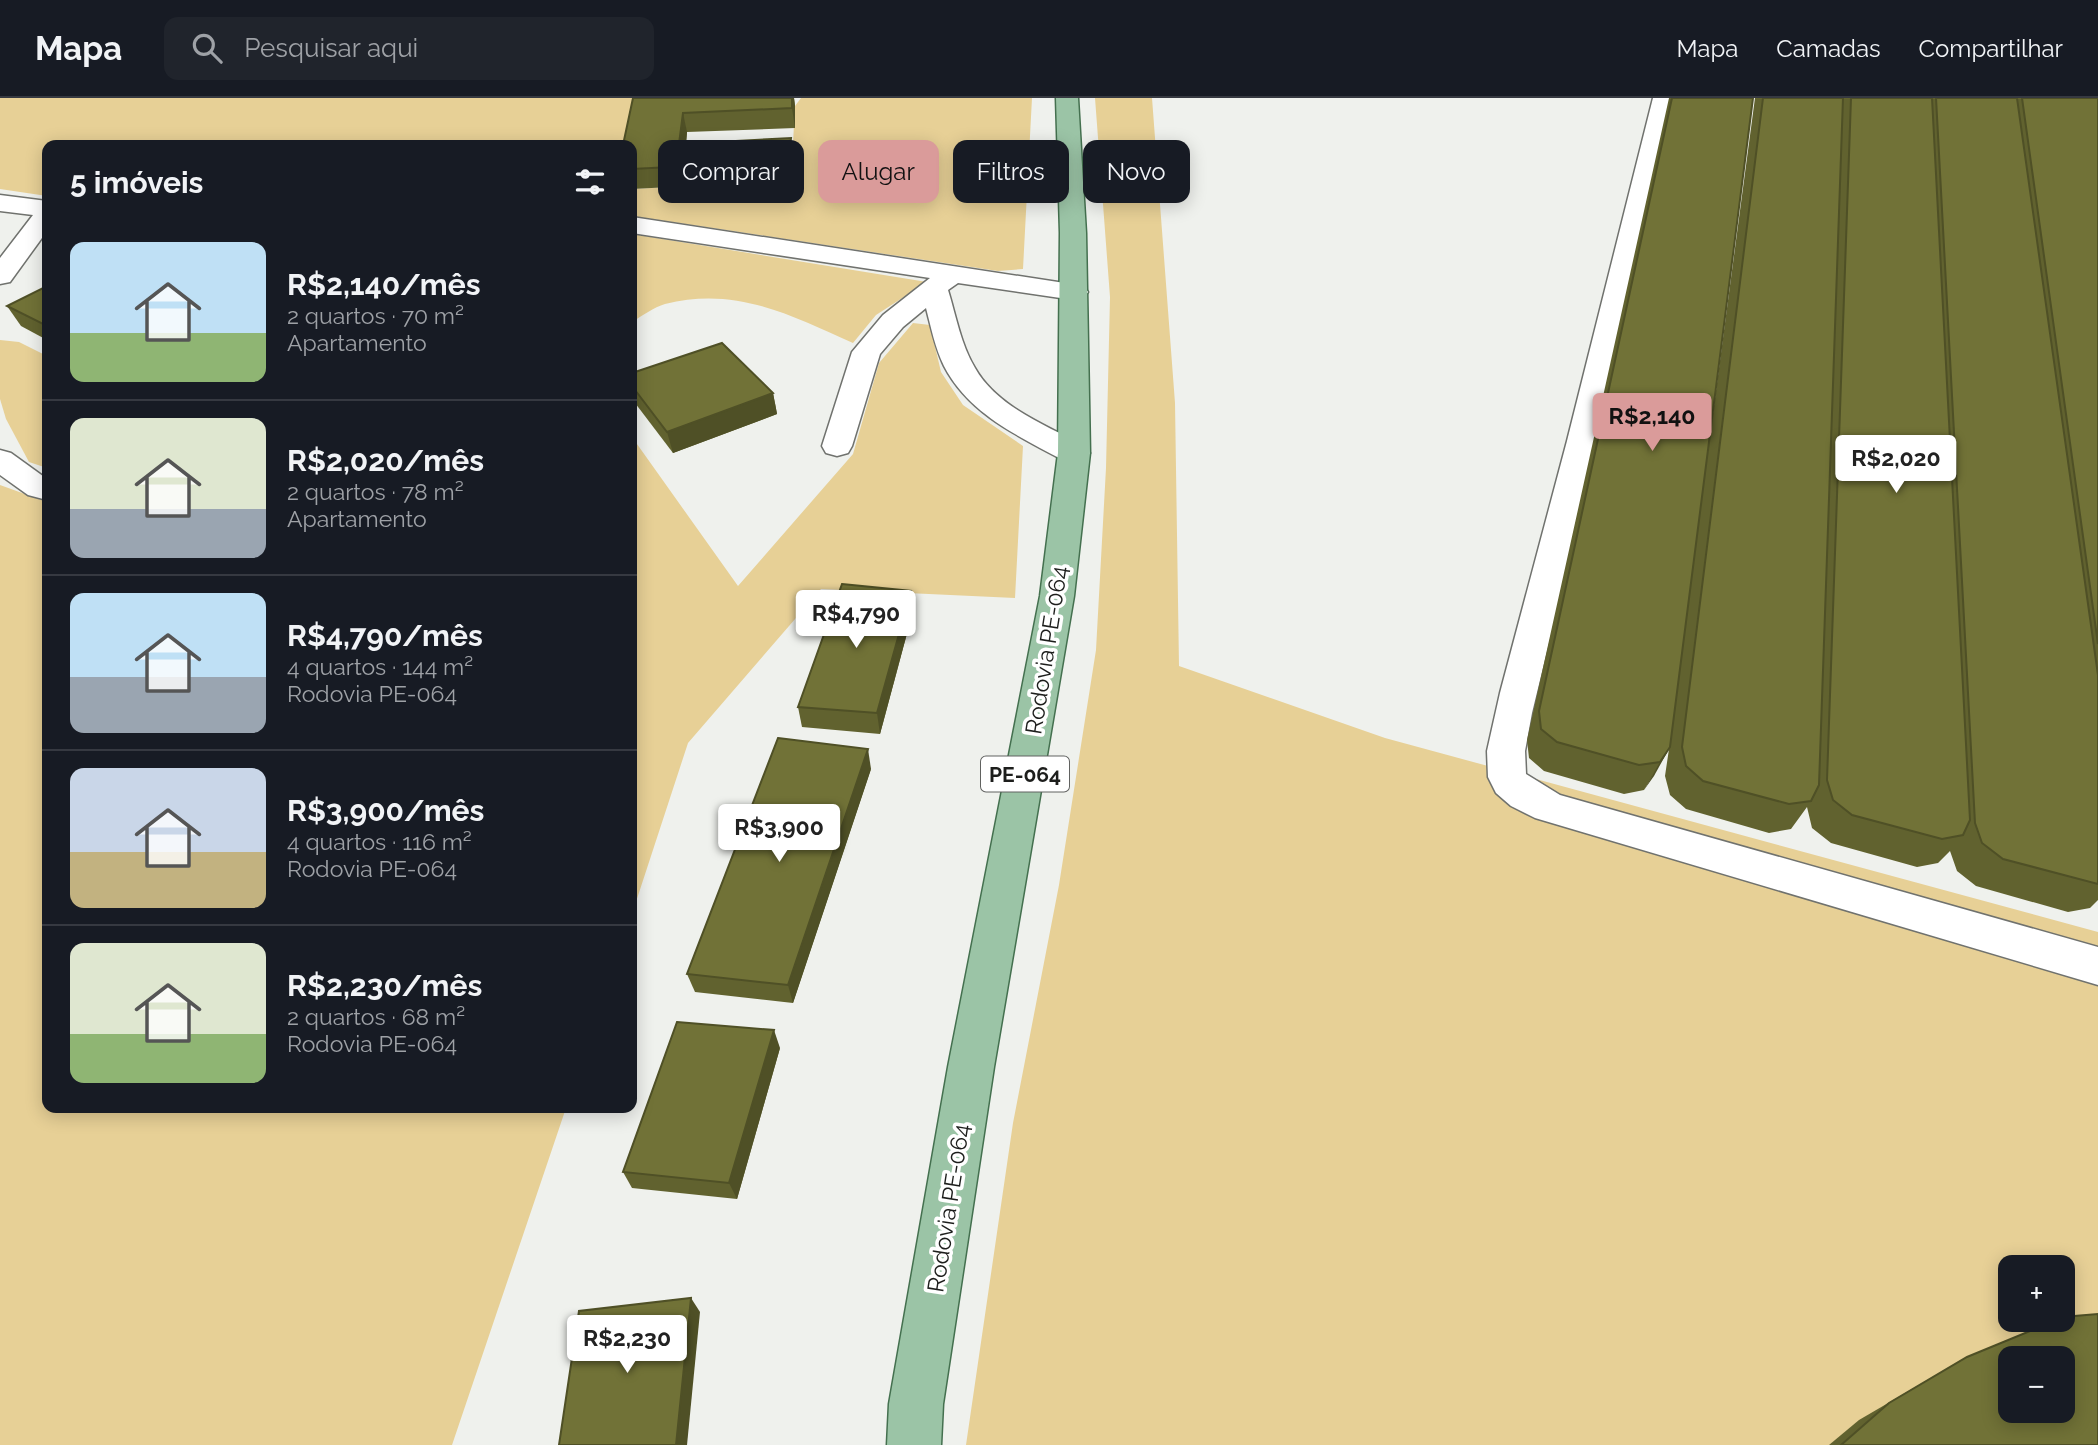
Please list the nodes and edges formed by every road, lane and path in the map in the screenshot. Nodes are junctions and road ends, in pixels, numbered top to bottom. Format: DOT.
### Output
graph roads {
  1 [pos="1067,98"];
  2 [pos="1664,98"];
  3 [pos="0,204"];
  4 [pos="42,210"];
  5 [pos="42,218"];
  6 [pos="637,226"];
  7 [pos="0,276"];
  8 [pos="943,281"];
  9 [pos="1074,292"];
  10 [pos="837,446"];
  11 [pos="1074,453"];
  12 [pos="0,460"];
  13 [pos="42,489"];
  14 [pos="2098,966"];
  15 [pos="914,1445"];
  1 -- 9 [label="main road, Rodovia PE-064 / PE-064"];
  2 -- 14 [label="street"];
  3 -- 4 [label="street"];
  5 -- 7 [label="street"];
  6 -- 8 [label="street"];
  8 -- 9 [label="street"];
  8 -- 10 [label="street"];
  8 -- 11 [label="street"];
  9 -- 11 [label="main road, Rodovia PE-064 / PE-064"];
  11 -- 15 [label="main road, Rodovia PE-064 / PE-064"];
  12 -- 13 [label="street"];
}
